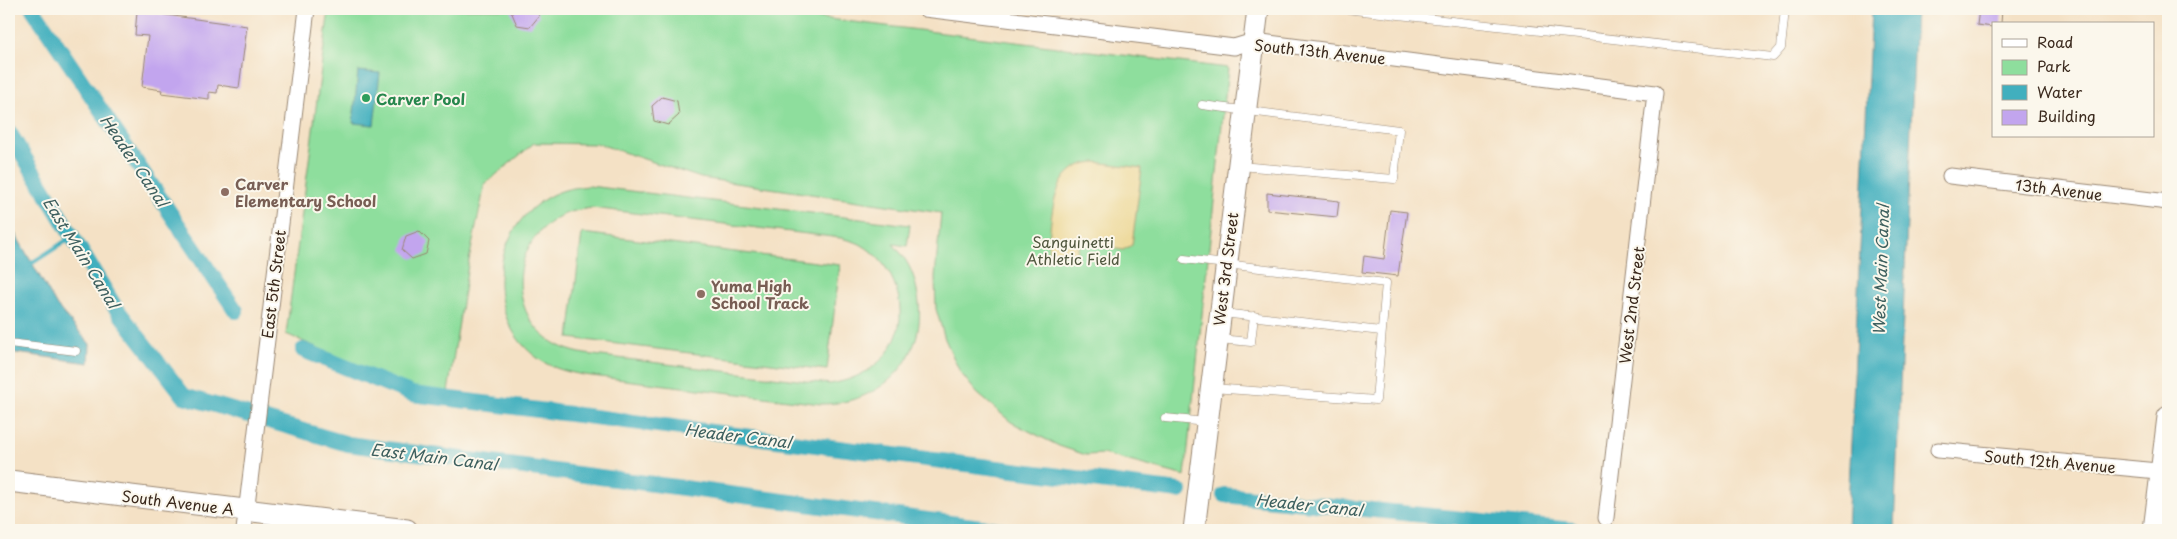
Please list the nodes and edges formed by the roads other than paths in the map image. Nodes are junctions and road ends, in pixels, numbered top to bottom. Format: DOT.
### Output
graph roads {
  1 [pos="306,9"];
  2 [pos="926,9"];
  3 [pos="1258,9"];
  4 [pos="1345,9"];
  5 [pos="1785,9"];
  6 [pos="1254,41"];
  7 [pos="1655,93"];
  8 [pos="1202,106"];
  9 [pos="1245,111"];
  10 [pos="1238,166"];
  11 [pos="1950,176"];
  12 [pos="2168,202"];
  13 [pos="1184,259"];
  14 [pos="1226,264"];
  15 [pos="1220,313"];
  16 [pos="1254,316"];
  17 [pos="1382,331"];
  18 [pos="1217,339"];
  19 [pos="9,343"];
  20 [pos="76,351"];
  21 [pos="1210,388"];
  22 [pos="2168,416"];
  23 [pos="1165,418"];
  24 [pos="1206,422"];
  25 [pos="1938,450"];
  26 [pos="2165,472"];
  27 [pos="9,480"];
  28 [pos="1606,518"];
  29 [pos="245,520"];
  30 [pos="1195,526"];
  31 [pos="407,530"];
  32 [pos="2154,530"];
  1 -- 29 [label="street, East 5th Street"];
  2 -- 6 [label="street, South 13th Avenue"];
  3 -- 6 [label="street, West 3rd Street"];
  4 -- 5 [label="lane"];
  6 -- 7 [label="street, South 13th Avenue"];
  6 -- 9 [label="street, West 3rd Street"];
  7 -- 28 [label="street, West 2nd Street"];
  8 -- 9 [label="lane"];
  9 -- 10 [label="street, West 3rd Street"];
  9 -- 10 [label="lane"];
  10 -- 14 [label="street, West 3rd Street"];
  11 -- 12 [label="street, 13th Avenue"];
  13 -- 14 [label="lane"];
  14 -- 15 [label="street, West 3rd Street"];
  14 -- 17 [label="lane"];
  15 -- 16 [label="lane"];
  15 -- 18 [label="street, West 3rd Street"];
  16 -- 17 [label="lane"];
  16 -- 18 [label="lane"];
  17 -- 21 [label="lane"];
  18 -- 21 [label="street, West 3rd Street"];
  19 -- 20 [label="lane"];
  21 -- 24 [label="street, West 3rd Street"];
  22 -- 26 [label="street"];
  23 -- 24 [label="lane"];
  24 -- 30 [label="street, West 3rd Street"];
  25 -- 26 [label="street, South 12th Avenue"];
  26 -- 32 [label="street"];
  27 -- 29 [label="street, South Avenue A"];
  29 -- 31 [label="street, South Avenue A"];
}
